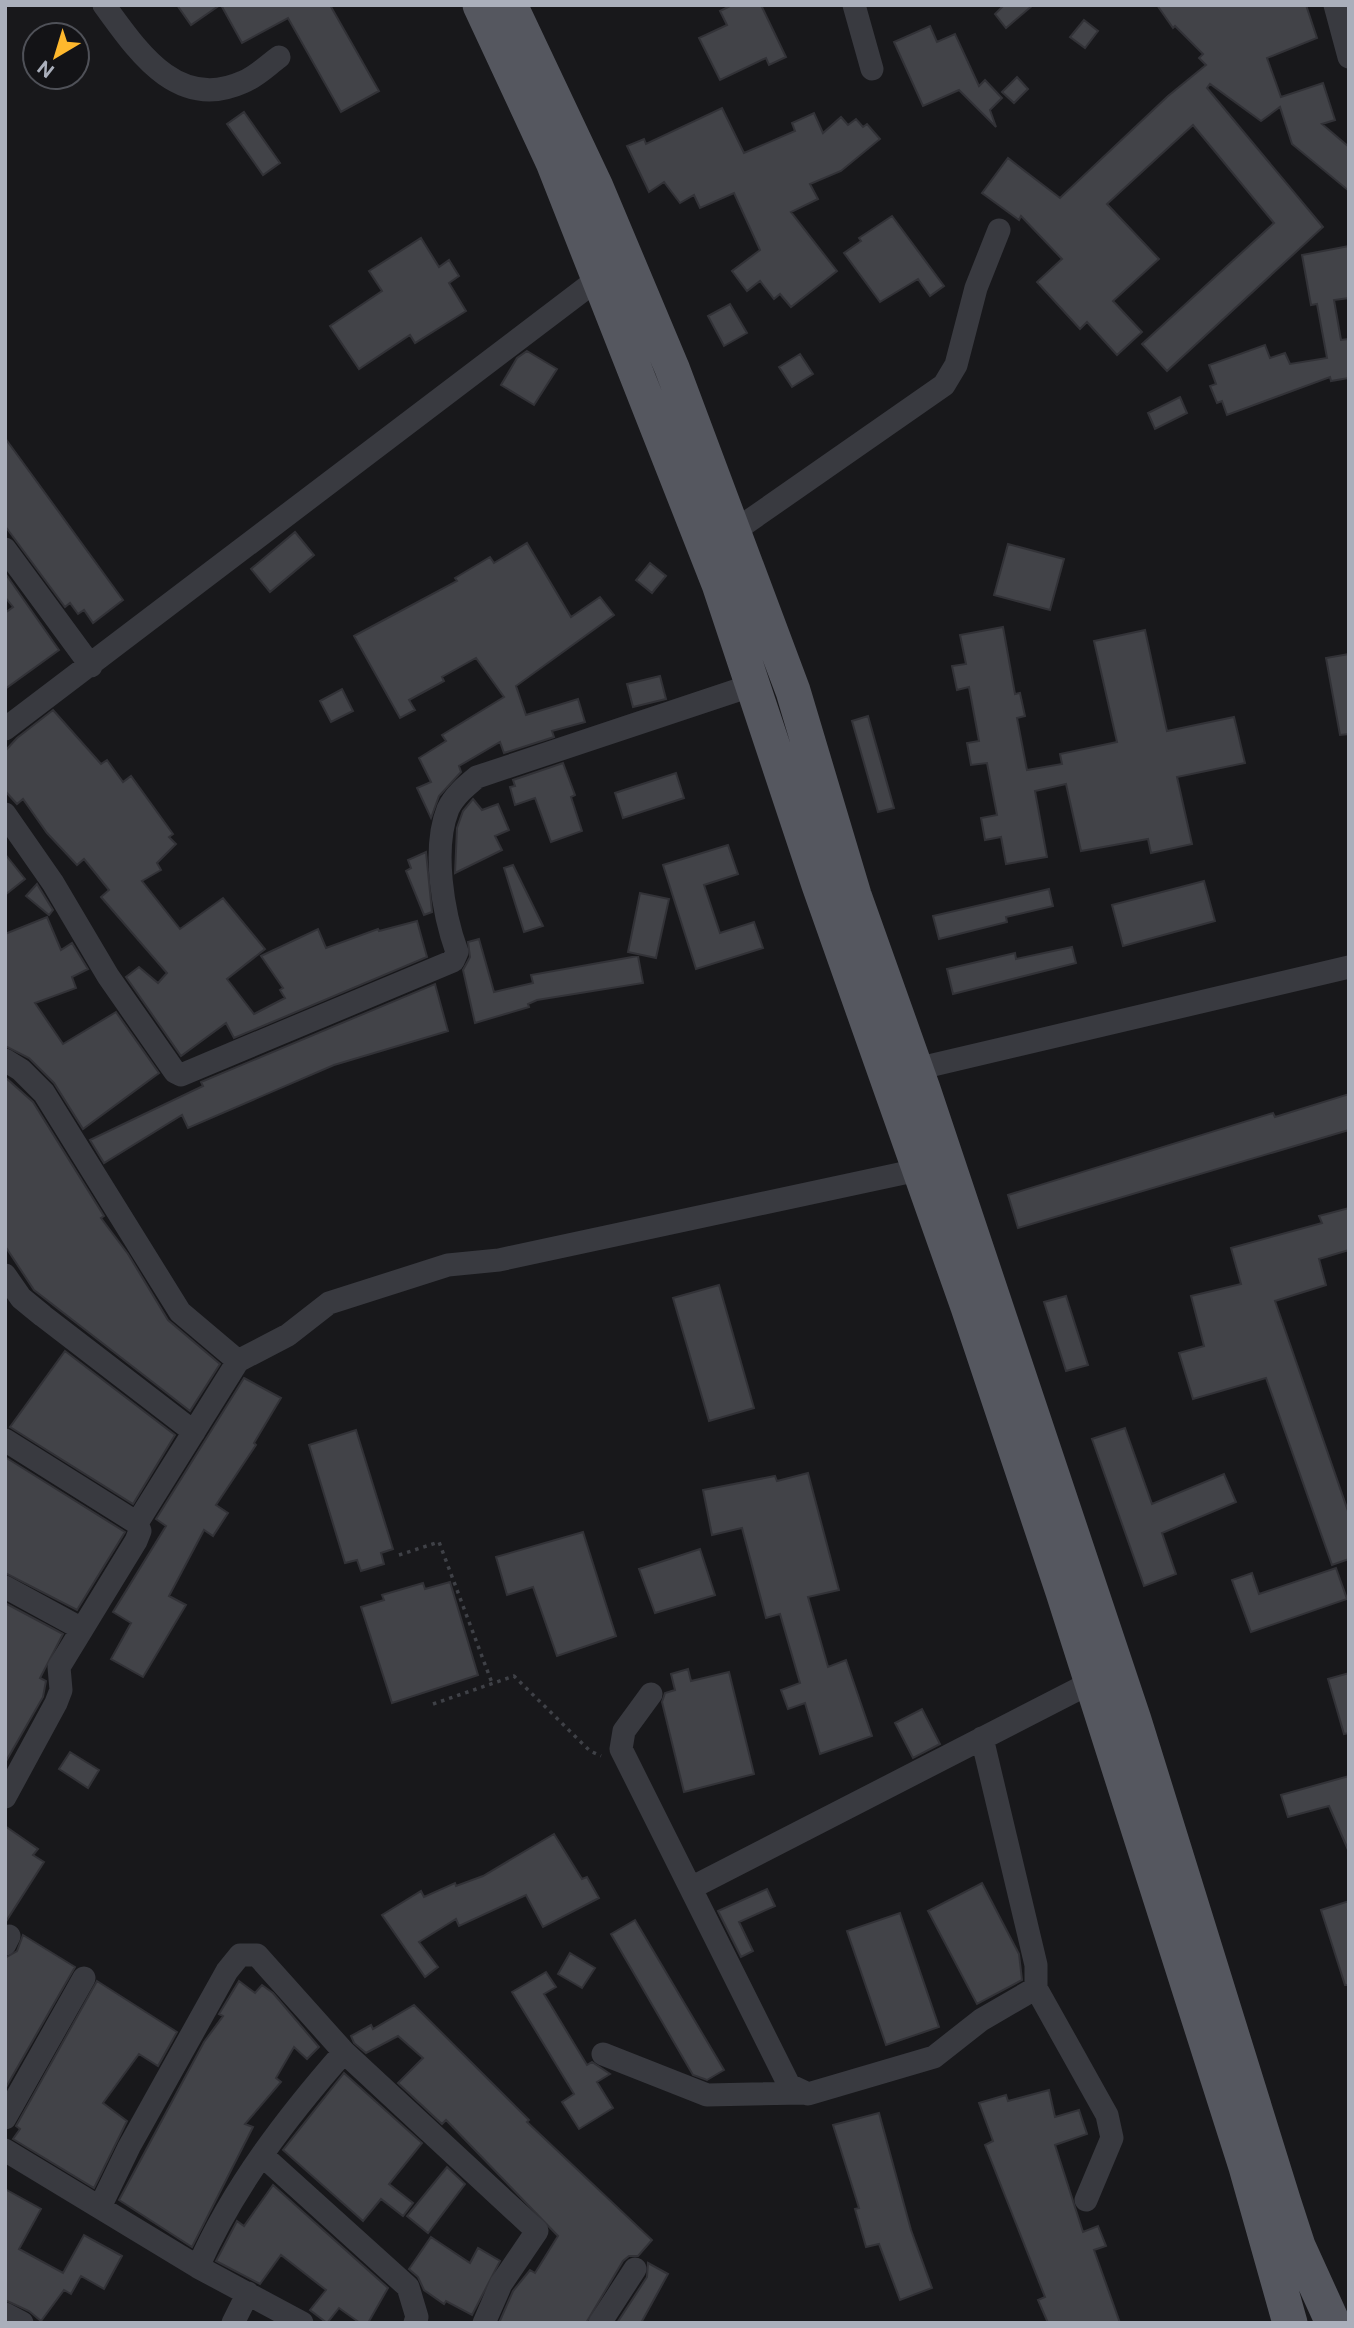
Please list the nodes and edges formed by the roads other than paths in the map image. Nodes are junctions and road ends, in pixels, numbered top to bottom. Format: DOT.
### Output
graph roads {
  1 [pos="104,5"];
  2 [pos="480,5"];
  3 [pos="510,5"];
  4 [pos="854,5"];
  5 [pos="1335,5"];
  6 [pos="279,57"];
  7 [pos="1349,57"];
  8 [pos="872,69"];
  9 [pos="999,230"];
  10 [pos="599,278"];
  11 [pos="733,532"];
  12 [pos="5,550"];
  13 [pos="91,666"];
  14 [pos="753,685"];
  15 [pos="5,729"];
  16 [pos="5,814"];
  17 [pos="1349,967"];
  18 [pos="6,1063"];
  19 [pos="916,1069"];
  20 [pos="918,1170"];
  21 [pos="5,1275"];
  22 [pos="238,1361"];
  23 [pos="194,1432"];
  24 [pos="5,1440"];
  25 [pos="137,1523"];
  26 [pos="5,1587"];
  27 [pos="82,1629"];
  28 [pos="1092,1682"];
  29 [pos="651,1694"];
  30 [pos="982,1738"];
  31 [pos="5,1797"];
  32 [pos="691,1888"];
  33 [pos="84,1978"];
  34 [pos="1036,1988"];
  35 [pos="344,2052"];
  36 [pos="603,2054"];
  37 [pos="803,2093"];
  38 [pos="5,2118"];
  39 [pos="5,2150"];
  40 [pos="263,2156"];
  41 [pos="1086,2200"];
  42 [pos="100,2207"];
  43 [pos="198,2267"];
  44 [pos="635,2269"];
  45 [pos="248,2293"];
  46 [pos="5,2314"];
  47 [pos="22,2323"];
  48 [pos="233,2323"];
  49 [pos="302,2323"];
  50 [pos="415,2323"];
  51 [pos="484,2323"];
  52 [pos="600,2323"];
  53 [pos="1290,2323"];
  54 [pos="1333,2323"];
  1 -- 6 [label="street"];
  2 -- 10 [label="main road"];
  3 -- 11 [label="main road"];
  4 -- 8 [label="street"];
  5 -- 7 [label="street"];
  9 -- 11 [label="street"];
  10 -- 13 [label="street"];
  10 -- 14 [label="main road"];
  11 -- 19 [label="main road"];
  12 -- 13 [label="street"];
  13 -- 15 [label="street"];
  14 -- 16 [label="street"];
  14 -- 20 [label="main road"];
  17 -- 19 [label="street"];
  18 -- 22 [label="street"];
  19 -- 54 [label="main road"];
  20 -- 22 [label="street"];
  20 -- 28 [label="main road"];
  21 -- 23 [label="street"];
  22 -- 23 [label="street"];
  23 -- 25 [label="street"];
  24 -- 25 [label="street"];
  25 -- 27 [label="street"];
  26 -- 27 [label="street"];
  27 -- 31 [label="street"];
  28 -- 30 [label="street"];
  28 -- 53 [label="main road"];
  29 -- 32 [label="street"];
  30 -- 32 [label="street"];
  30 -- 34 [label="street"];
  32 -- 37 [label="street"];
  33 -- 38 [label="street"];
  34 -- 37 [label="street"];
  34 -- 41 [label="street"];
  35 -- 40 [label="street"];
  35 -- 42 [label="street"];
  35 -- 51 [label="street"];
  36 -- 37 [label="street"];
  39 -- 42 [label="street"];
  40 -- 43 [label="street"];
  40 -- 50 [label="street"];
  42 -- 43 [label="street"];
  43 -- 45 [label="street"];
  44 -- 52 [label="street"];
  45 -- 48 [label="street"];
  45 -- 49 [label="street"];
  46 -- 47 [label="street"];
}
